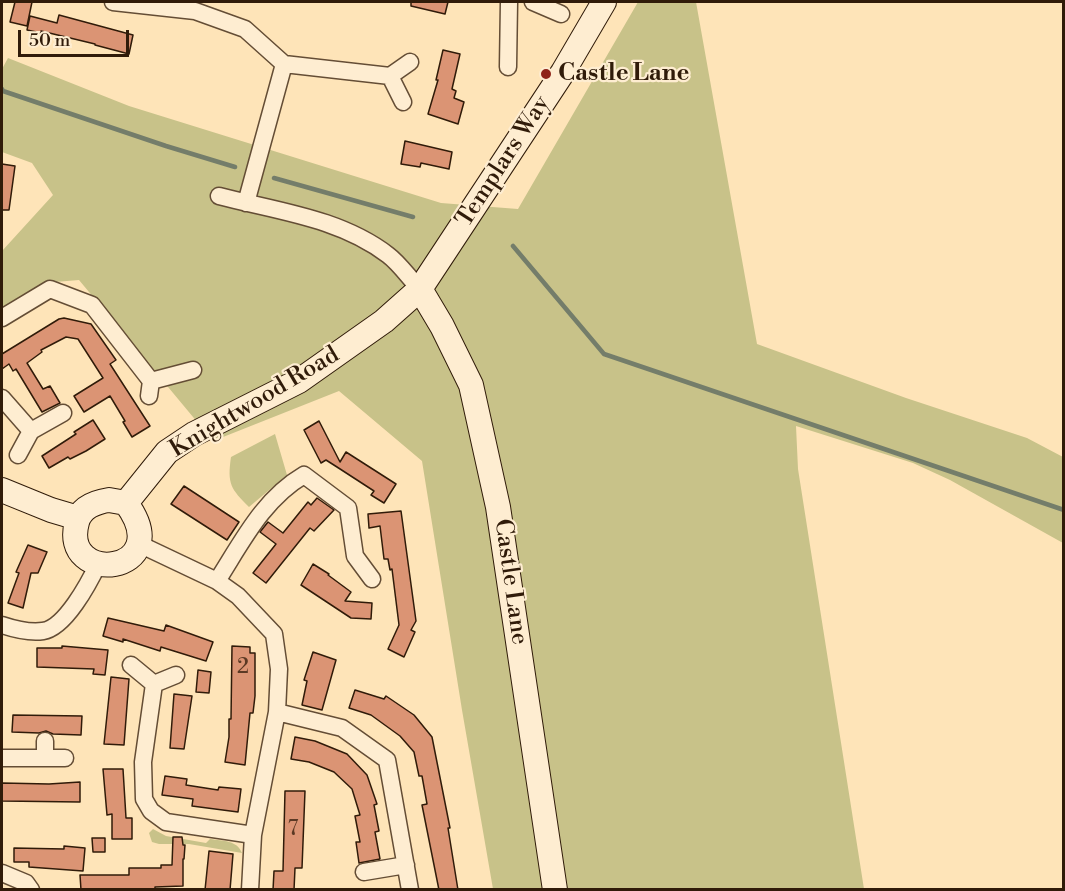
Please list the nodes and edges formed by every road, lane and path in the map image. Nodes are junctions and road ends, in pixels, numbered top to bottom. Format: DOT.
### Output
graph roads {
  1 [pos="114,2"];
  2 [pos="508,2"];
  3 [pos="533,2"];
  4 [pos="604,2"];
  5 [pos="197,6"];
  6 [pos="561,14"];
  7 [pos="410,62"];
  8 [pos="284,64"];
  9 [pos="508,67"];
  10 [pos="390,76"];
  11 [pos="403,102"];
  12 [pos="219,196"];
  13 [pos="246,203"];
  14 [pos="420,289"];
  15 [pos="2,318"];
  16 [pos="193,370"];
  17 [pos="2,398"];
  18 [pos="63,413"];
  19 [pos="31,431"];
  20 [pos="18,455"];
  21 [pos="2,490"];
  22 [pos="126,503"];
  23 [pos="78,518"];
  24 [pos="139,544"];
  25 [pos="98,564"];
  26 [pos="372,579"];
  27 [pos="217,581"];
  28 [pos="2,625"];
  29 [pos="131,665"];
  30 [pos="176,675"];
  31 [pos="154,684"];
  32 [pos="277,712"];
  33 [pos="2,758"];
  34 [pos="65,758"];
  35 [pos="254,836"];
  36 [pos="406,865"];
  37 [pos="364,872"];
  38 [pos="2,873"];
  39 [pos="31,890"];
  40 [pos="250,890"];
  41 [pos="410,890"];
  42 [pos="555,890"];
  1 -- 5 [label="street"];
  2 -- 9 [label="street"];
  3 -- 6 [label="street"];
  4 -- 14 [label="street, Templars Way"];
  5 -- 8 [label="street"];
  7 -- 10 [label="street"];
  8 -- 10 [label="street"];
  8 -- 13 [label="street"];
  10 -- 11 [label="street"];
  12 -- 13 [label="street"];
  13 -- 14 [label="street"];
  14 -- 22 [label="street, Knightwood Road"];
  14 -- 42 [label="street, Castle Lane"];
  15 -- 16 [label="street"];
  17 -- 19 [label="street"];
  18 -- 19 [label="street"];
  19 -- 20 [label="street"];
  21 -- 23 [label="street"];
  22 -- 23 [label="street"];
  22 -- 24 [label="street"];
  23 -- 25 [label="street"];
  24 -- 25 [label="street"];
  24 -- 27 [label="street"];
  25 -- 28 [label="street"];
  26 -- 27 [label="street"];
  27 -- 32 [label="street"];
  29 -- 31 [label="street"];
  30 -- 31 [label="street"];
  31 -- 35 [label="street"];
  32 -- 35 [label="street"];
  32 -- 36 [label="street"];
  33 -- 34 [label="street"];
  35 -- 40 [label="street"];
  36 -- 37 [label="street"];
  36 -- 41 [label="street"];
  38 -- 39 [label="street"];
}
